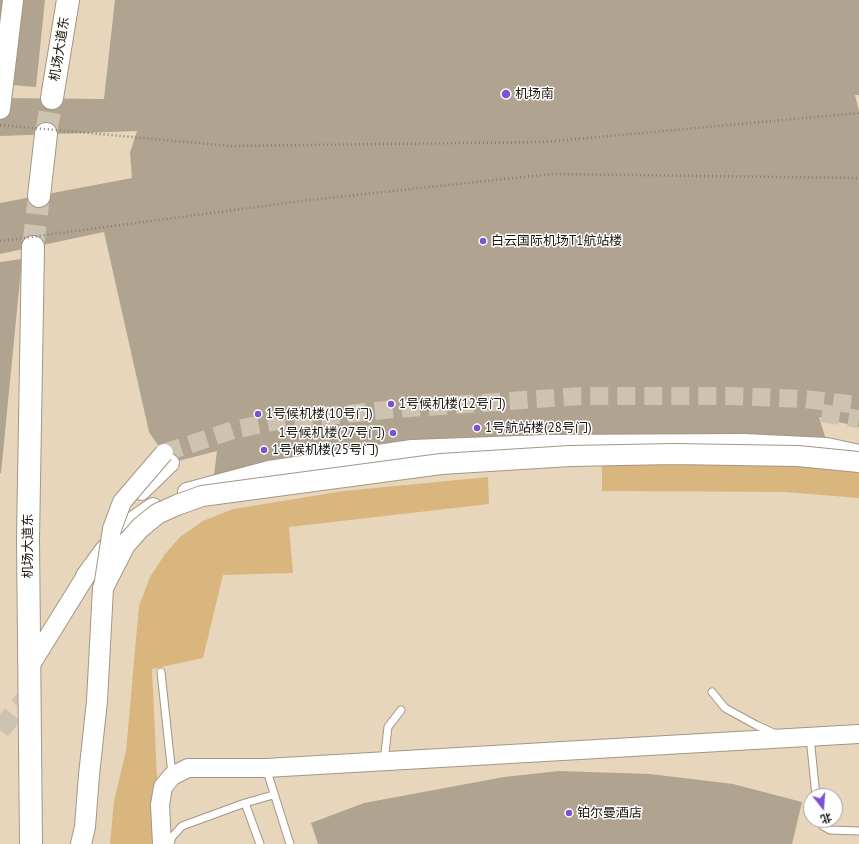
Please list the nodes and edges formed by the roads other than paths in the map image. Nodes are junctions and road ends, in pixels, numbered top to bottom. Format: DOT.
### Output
graph roads {
  1 [pos="13,0"];
  2 [pos="68,0"];
  3 [pos="52,98"];
  4 [pos="0,109"];
  5 [pos="46,134"];
  6 [pos="39,196"];
  7 [pos="34,247"];
  8 [pos="859,454"];
  9 [pos="859,462"];
  10 [pos="86,576"];
  11 [pos="103,588"];
  12 [pos="30,666"];
  13 [pos="161,672"];
  14 [pos="712,692"];
  15 [pos="401,710"];
  16 [pos="859,734"];
  17 [pos="810,737"];
  18 [pos="786,738"];
  19 [pos="30,744"];
  20 [pos="384,761"];
  21 [pos="266,768"];
  22 [pos="172,776"];
  23 [pos="815,788"];
  24 [pos="273,795"];
  25 [pos="245,803"];
  26 [pos="826,828"];
  27 [pos="859,831"];
  28 [pos="19,844"];
  29 [pos="31,844"];
  30 [pos="81,844"];
  31 [pos="162,844"];
  32 [pos="170,844"];
  33 [pos="260,844"];
  34 [pos="290,844"];
  1 -- 4 [label="main road"];
  2 -- 3 [label="highway, 机场大道东"];
  5 -- 6 [label="highway"];
  7 -- 12 [label="highway, 机场大道东"];
  8 -- 10 [label="street"];
  9 -- 11 [label="main road, bridge"];
  10 -- 11 [label="street, bridge"];
  10 -- 12 [label="street"];
  11 -- 30 [label="main road, bridge"];
  12 -- 19 [label="highway, 机场大道东"];
  13 -- 22 [label="lane"];
  14 -- 18 [label="lane"];
  15 -- 20 [label="lane"];
  16 -- 17 [label="street"];
  17 -- 18 [label="street"];
  17 -- 23 [label="lane"];
  18 -- 20 [label="street"];
  19 -- 28 [label="highway"];
  19 -- 29 [label="highway, 机场大道东"];
  20 -- 21 [label="street"];
  21 -- 22 [label="street"];
  21 -- 24 [label="lane"];
  22 -- 31 [label="street"];
  24 -- 25 [label="lane"];
  24 -- 34 [label="lane"];
  25 -- 32 [label="lane"];
  25 -- 33 [label="lane"];
  26 -- 27 [label="lane"];
}
